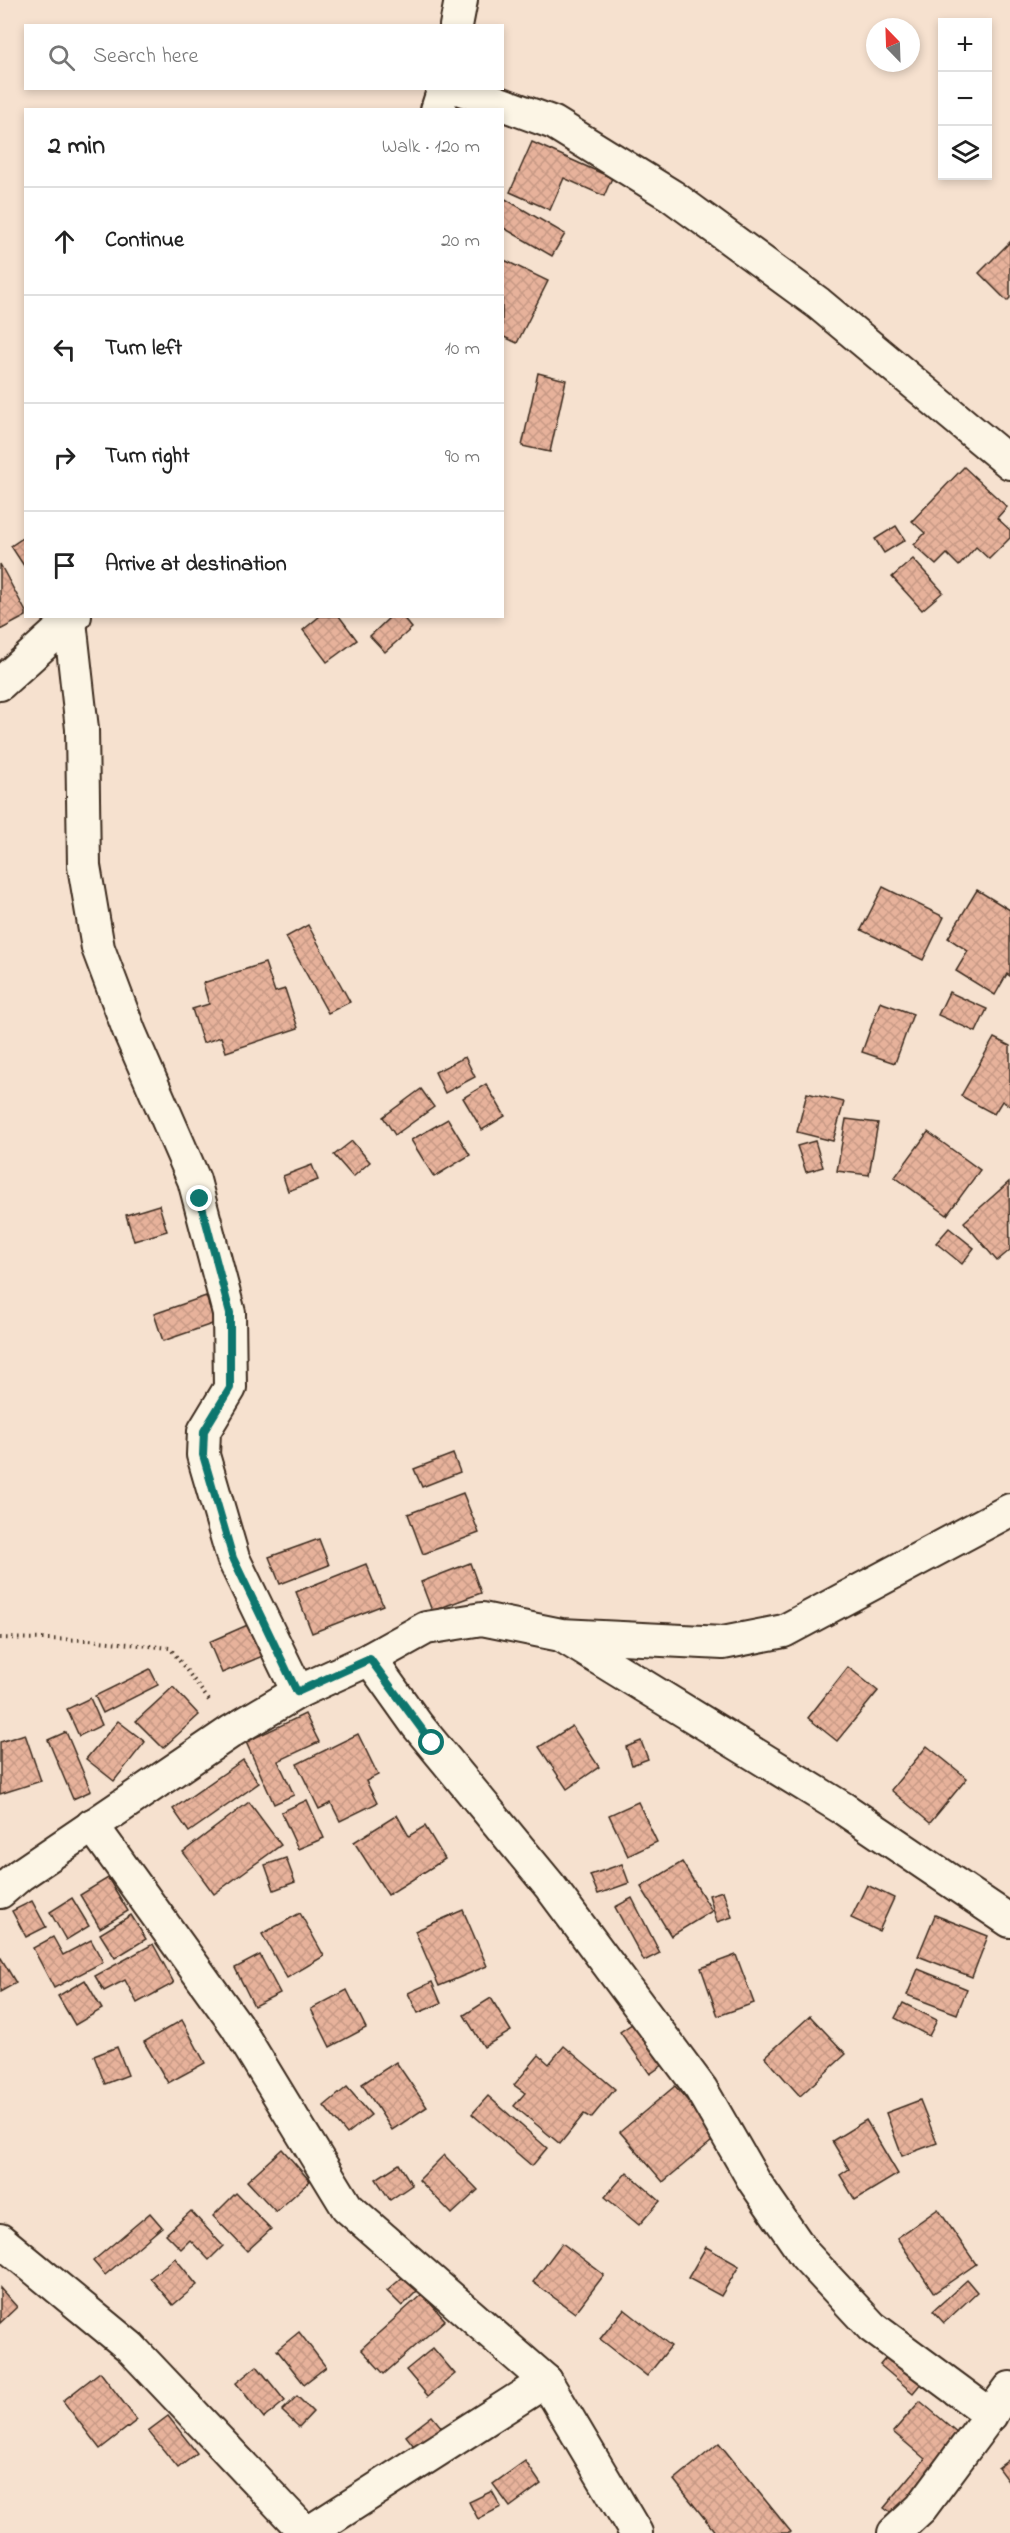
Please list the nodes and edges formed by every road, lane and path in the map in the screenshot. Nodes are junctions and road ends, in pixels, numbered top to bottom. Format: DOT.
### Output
graph roads {
  1 [pos="461,0"];
  2 [pos="456,24"];
  3 [pos="443,90"];
  4 [pos="463,90"];
  5 [pos="438,108"];
  6 [pos="1010,463"];
  7 [pos="72,619"];
  8 [pos="0,684"];
  9 [pos="1010,1510"];
  10 [pos="561,1635"];
  11 [pos="0,1638"];
  12 [pos="370,1659"];
  13 [pos="297,1692"];
  14 [pos="232,1731"];
  15 [pos="92,1826"];
  16 [pos="0,1892"];
  17 [pos="1010,1921"];
  18 [pos="0,2240"];
  19 [pos="546,2381"];
  20 [pos="1010,2388"];
  21 [pos="991,2415"];
  22 [pos="307,2533"];
  23 [pos="636,2533"];
  24 [pos="894,2533"];
  1 -- 2 [label="street"];
  3 -- 5 [label="street"];
  4 -- 6 [label="street"];
  7 -- 8 [label="street"];
  7 -- 13 [label="street"];
  9 -- 10 [label="street"];
  10 -- 12 [label="street"];
  10 -- 17 [label="street"];
  11 -- 14 [label="path"];
  12 -- 13 [label="street"];
  12 -- 21 [label="street"];
  13 -- 14 [label="street"];
  14 -- 15 [label="street"];
  15 -- 16 [label="street"];
  15 -- 19 [label="street"];
  18 -- 22 [label="street"];
  19 -- 22 [label="street"];
  19 -- 23 [label="street"];
  20 -- 21 [label="street"];
  21 -- 24 [label="street"];
}
